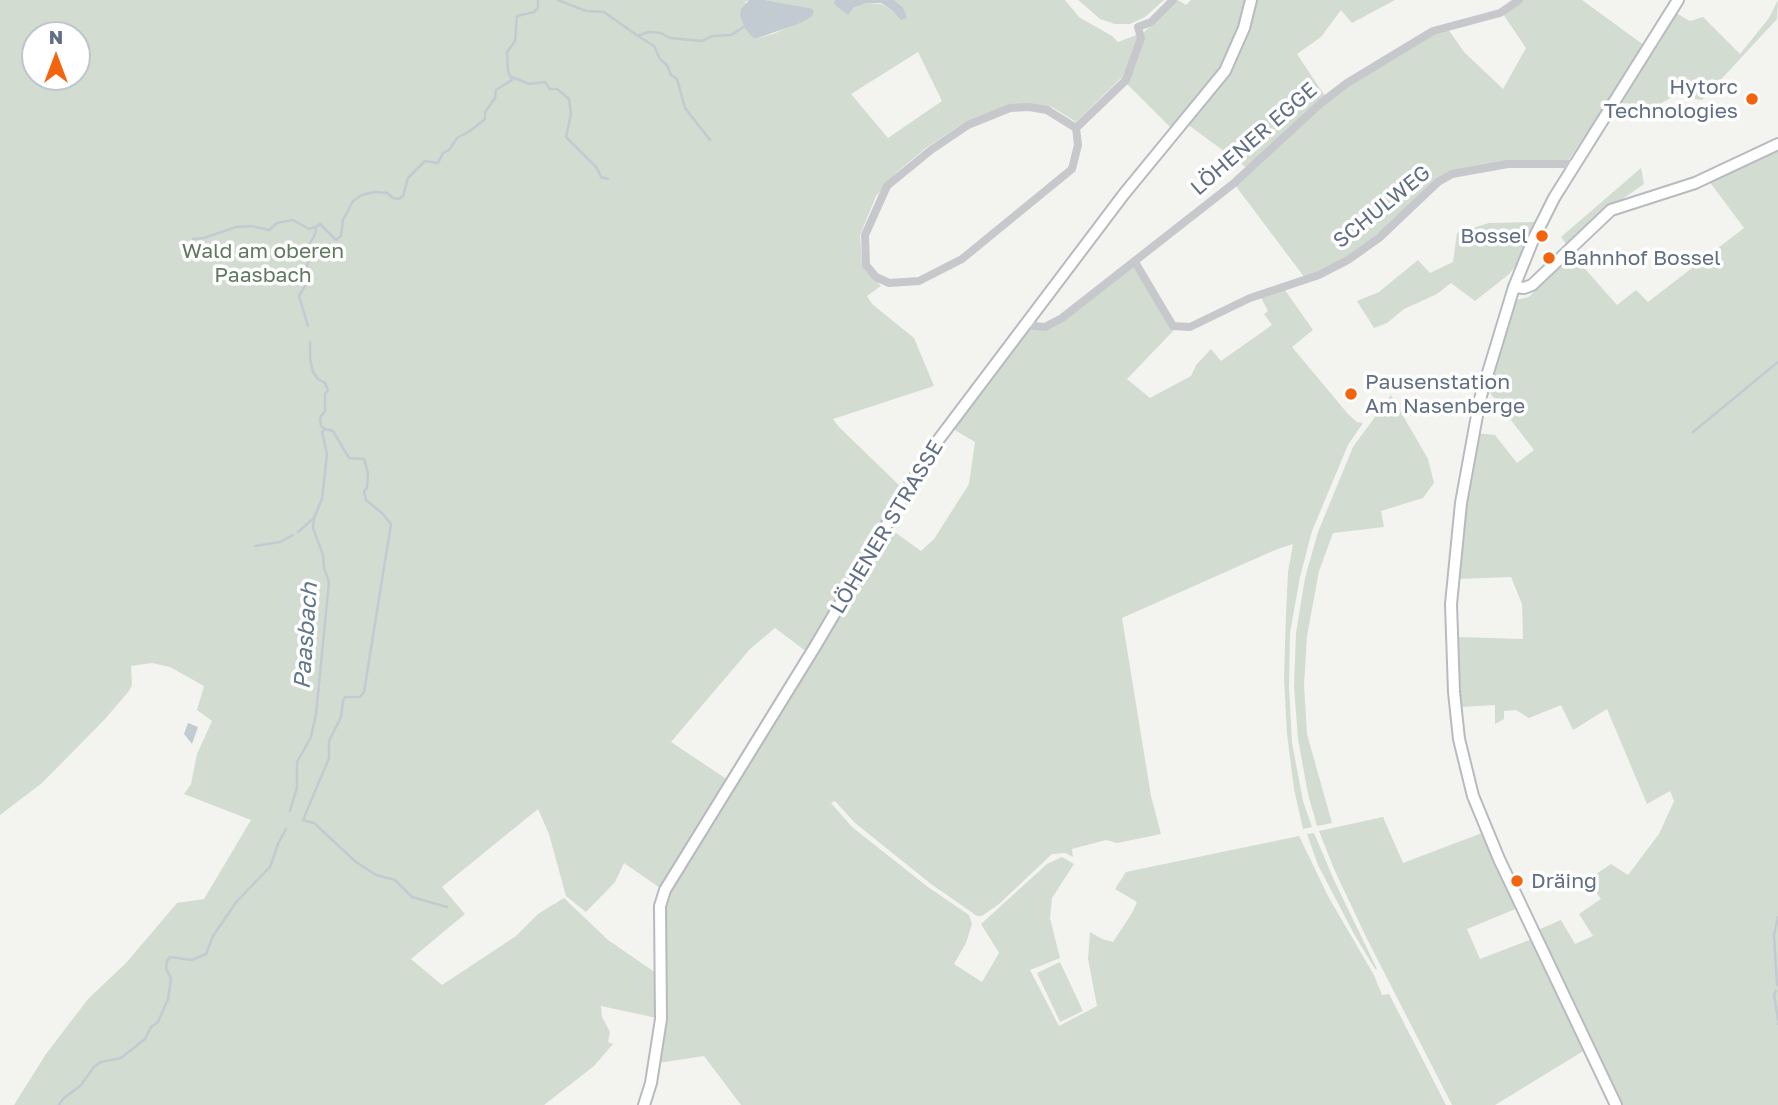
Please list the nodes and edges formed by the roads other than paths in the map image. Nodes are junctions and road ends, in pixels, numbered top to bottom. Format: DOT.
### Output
graph roads {
  1 [pos="1173,0"];
  2 [pos="1251,0"];
  3 [pos="1519,0"];
  4 [pos="1678,0"];
  5 [pos="1076,128"];
  6 [pos="1778,144"];
  7 [pos="1574,164"];
  8 [pos="1135,262"];
  9 [pos="1514,287"];
  10 [pos="1028,323"];
  11 [pos="644,1105"];
  12 [pos="1616,1105"];
  1 -- 5 [label="street"];
  2 -- 10 [label="street, LÖHENER STRASSE"];
  3 -- 8 [label="street, LÖHENER EGGE"];
  4 -- 7 [label="street"];
  5 -- 5 [label="street"];
  6 -- 9 [label="street"];
  7 -- 8 [label="street, SCHULWEG"];
  7 -- 9 [label="street"];
  8 -- 10 [label="street, LÖHENER EGGE"];
  9 -- 12 [label="street"];
  10 -- 11 [label="street, LÖHENER STRASSE"];
}
